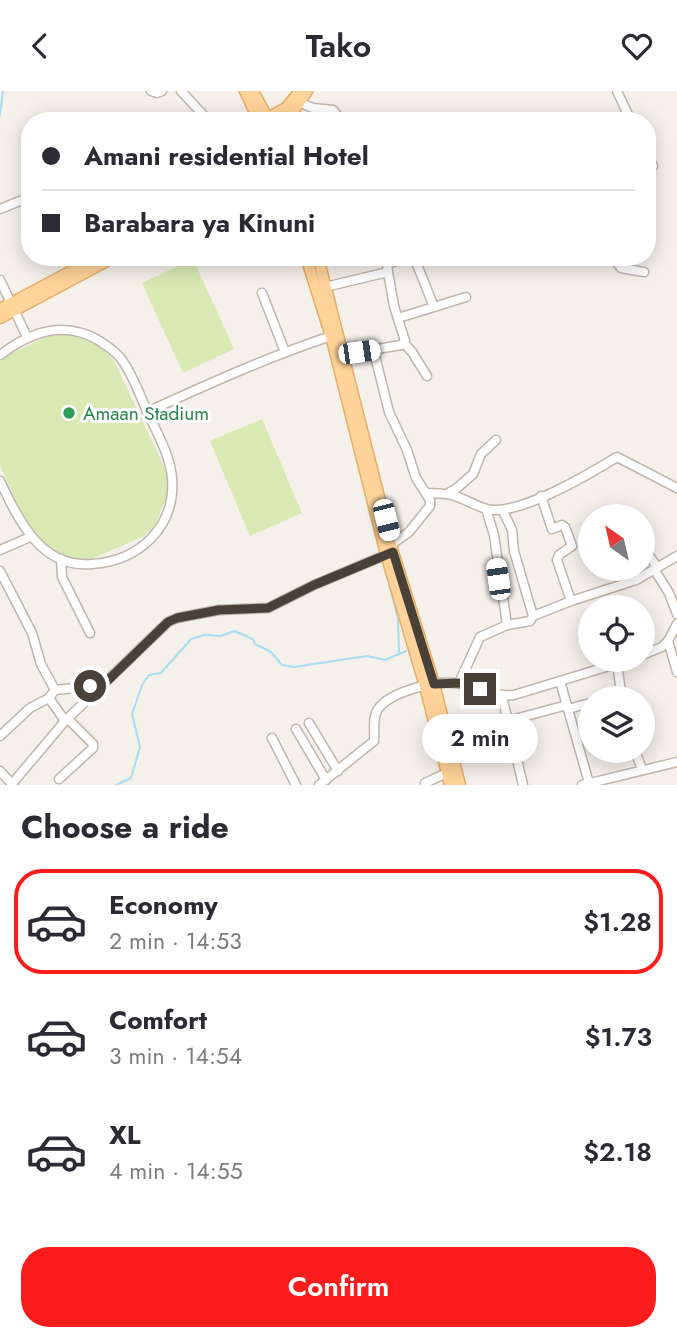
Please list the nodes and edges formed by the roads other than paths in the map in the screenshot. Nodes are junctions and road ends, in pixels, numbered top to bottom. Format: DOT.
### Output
graph roads {
  1 [pos="151,91"];
  2 [pos="162,91"];
  3 [pos="181,91"];
  4 [pos="246,91"];
  5 [pos="253,91"];
  6 [pos="307,91"];
  7 [pos="617,91"];
  8 [pos="298,98"];
  9 [pos="201,112"];
  10 [pos="260,112"];
  11 [pos="262,112"];
  12 [pos="279,112"];
  13 [pos="335,112"];
  14 [pos="627,112"];
  15 [pos="21,201"];
  16 [pos="0,209"];
  17 [pos="72,266"];
  18 [pos="96,266"];
  19 [pos="309,266"];
  20 [pos="320,266"];
  21 [pos="382,266"];
  22 [pos="387,266"];
  23 [pos="416,266"];
  24 [pos="620,266"];
  25 [pos="644,272"];
  26 [pos="0,280"];
  27 [pos="325,287"];
  28 [pos="262,293"];
  29 [pos="466,297"];
  30 [pos="434,307"];
  31 [pos="13,308"];
  32 [pos="0,309"];
  33 [pos="398,318"];
  34 [pos="0,319"];
  35 [pos="331,336"];
  36 [pos="27,337"];
  37 [pos="404,343"];
  38 [pos="375,350"];
  39 [pos="285,352"];
  40 [pos="0,355"];
  41 [pos="343,355"];
  42 [pos="427,376"];
  43 [pos="148,412"];
  44 [pos="496,440"];
  45 [pos="0,481"];
  46 [pos="677,488"];
  47 [pos="428,493"];
  48 [pos="447,494"];
  49 [pos="541,496"];
  50 [pos="486,509"];
  51 [pos="503,511"];
  52 [pos="30,537"];
  53 [pos="0,550"];
  54 [pos="391,550"];
  55 [pos="677,556"];
  56 [pos="61,559"];
  57 [pos="656,568"];
  58 [pos="0,571"];
  59 [pos="572,601"];
  60 [pos="677,614"];
  61 [pos="533,616"];
  62 [pos="507,625"];
  63 [pos="677,625"];
  64 [pos="90,633"];
  65 [pos="668,641"];
  66 [pos="655,650"];
  67 [pos="590,672"];
  68 [pos="677,672"];
  69 [pos="560,681"];
  70 [pos="459,683"];
  71 [pos="103,685"];
  72 [pos="429,685"];
  73 [pos="55,690"];
  74 [pos="502,696"];
  75 [pos="48,698"];
  76 [pos="578,705"];
  77 [pos="568,707"];
  78 [pos="66,720"];
  79 [pos="508,721"];
  80 [pos="309,723"];
  81 [pos="296,729"];
  82 [pos="0,736"];
  83 [pos="272,738"];
  84 [pos="677,762"];
  85 [pos="640,763"];
  86 [pos="642,769"];
  87 [pos="0,771"];
  88 [pos="338,771"];
  89 [pos="447,773"];
  90 [pos="59,779"];
  91 [pos="323,782"];
  92 [pos="425,783"];
  93 [pos="12,784"];
  94 [pos="585,784"];
  95 [pos="296,785"];
  96 [pos="450,785"];
  97 [pos="460,785"];
  98 [pos="523,785"];
  1 -- 2 [label="street"];
  3 -- 9 [label="street"];
  4 -- 10 [label="main road"];
  5 -- 11 [label="main road"];
  6 -- 8 [label="main road"];
  7 -- 14 [label="street"];
  8 -- 12 [label="main road"];
  8 -- 13 [label="street"];
  15 -- 16 [label="street"];
  17 -- 31 [label="main road"];
  18 -- 31 [label="main road"];
  19 -- 35 [label="main road"];
  20 -- 27 [label="main road"];
  21 -- 27 [label="street"];
  22 -- 33 [label="street"];
  23 -- 30 [label="street"];
  24 -- 25 [label="street"];
  26 -- 31 [label="street"];
  27 -- 41 [label="main road"];
  28 -- 39 [label="street"];
  29 -- 30 [label="street"];
  30 -- 33 [label="street"];
  31 -- 32 [label="main road"];
  31 -- 34 [label="main road"];
  31 -- 36 [label="street"];
  33 -- 37 [label="street"];
  35 -- 39 [label="street"];
  35 -- 54 [label="main road"];
  36 -- 40 [label="street"];
  36 -- 43 [label="street"];
  37 -- 38 [label="street"];
  37 -- 42 [label="street"];
  38 -- 41 [label="street"];
  38 -- 47 [label="street"];
  39 -- 43 [label="street"];
  41 -- 54 [label="main road"];
  43 -- 56 [label="street"];
  44 -- 48 [label="street"];
  45 -- 52 [label="street"];
  46 -- 49 [label="street"];
  47 -- 48 [label="street"];
  47 -- 54 [label="street"];
  48 -- 50 [label="street"];
  49 -- 51 [label="street"];
  49 -- 59 [label="street"];
  50 -- 51 [label="street"];
  50 -- 62 [label="street"];
  51 -- 61 [label="street"];
  52 -- 53 [label="street"];
  52 -- 56 [label="street"];
  54 -- 71 [label="street"];
  54 -- 72 [label="main road"];
  55 -- 57 [label="street"];
  56 -- 64 [label="street"];
  57 -- 59 [label="street"];
  57 -- 60 [label="street"];
  58 -- 73 [label="street"];
  59 -- 61 [label="street"];
  61 -- 62 [label="street"];
  62 -- 70 [label="street"];
  63 -- 65 [label="street"];
  65 -- 66 [label="street"];
  65 -- 68 [label="street"];
  67 -- 69 [label="street"];
  69 -- 74 [label="street"];
  69 -- 77 [label="street"];
  70 -- 72 [label="street"];
  70 -- 74 [label="street"];
  71 -- 73 [label="street"];
  71 -- 78 [label="street"];
  72 -- 88 [label="street"];
  72 -- 89 [label="main road"];
  72 -- 97 [label="main road"];
  73 -- 75 [label="street"];
  74 -- 79 [label="street"];
  75 -- 78 [label="street"];
  75 -- 82 [label="street"];
  76 -- 77 [label="street"];
  77 -- 79 [label="street"];
  77 -- 94 [label="street"];
  78 -- 90 [label="street"];
  78 -- 93 [label="street"];
  79 -- 98 [label="street"];
  80 -- 88 [label="street"];
  81 -- 91 [label="street"];
  83 -- 95 [label="street"];
  84 -- 86 [label="street"];
  85 -- 86 [label="street"];
  86 -- 94 [label="street"];
  87 -- 93 [label="street"];
  88 -- 91 [label="street"];
  89 -- 92 [label="street"];
  89 -- 96 [label="main road"];
}
